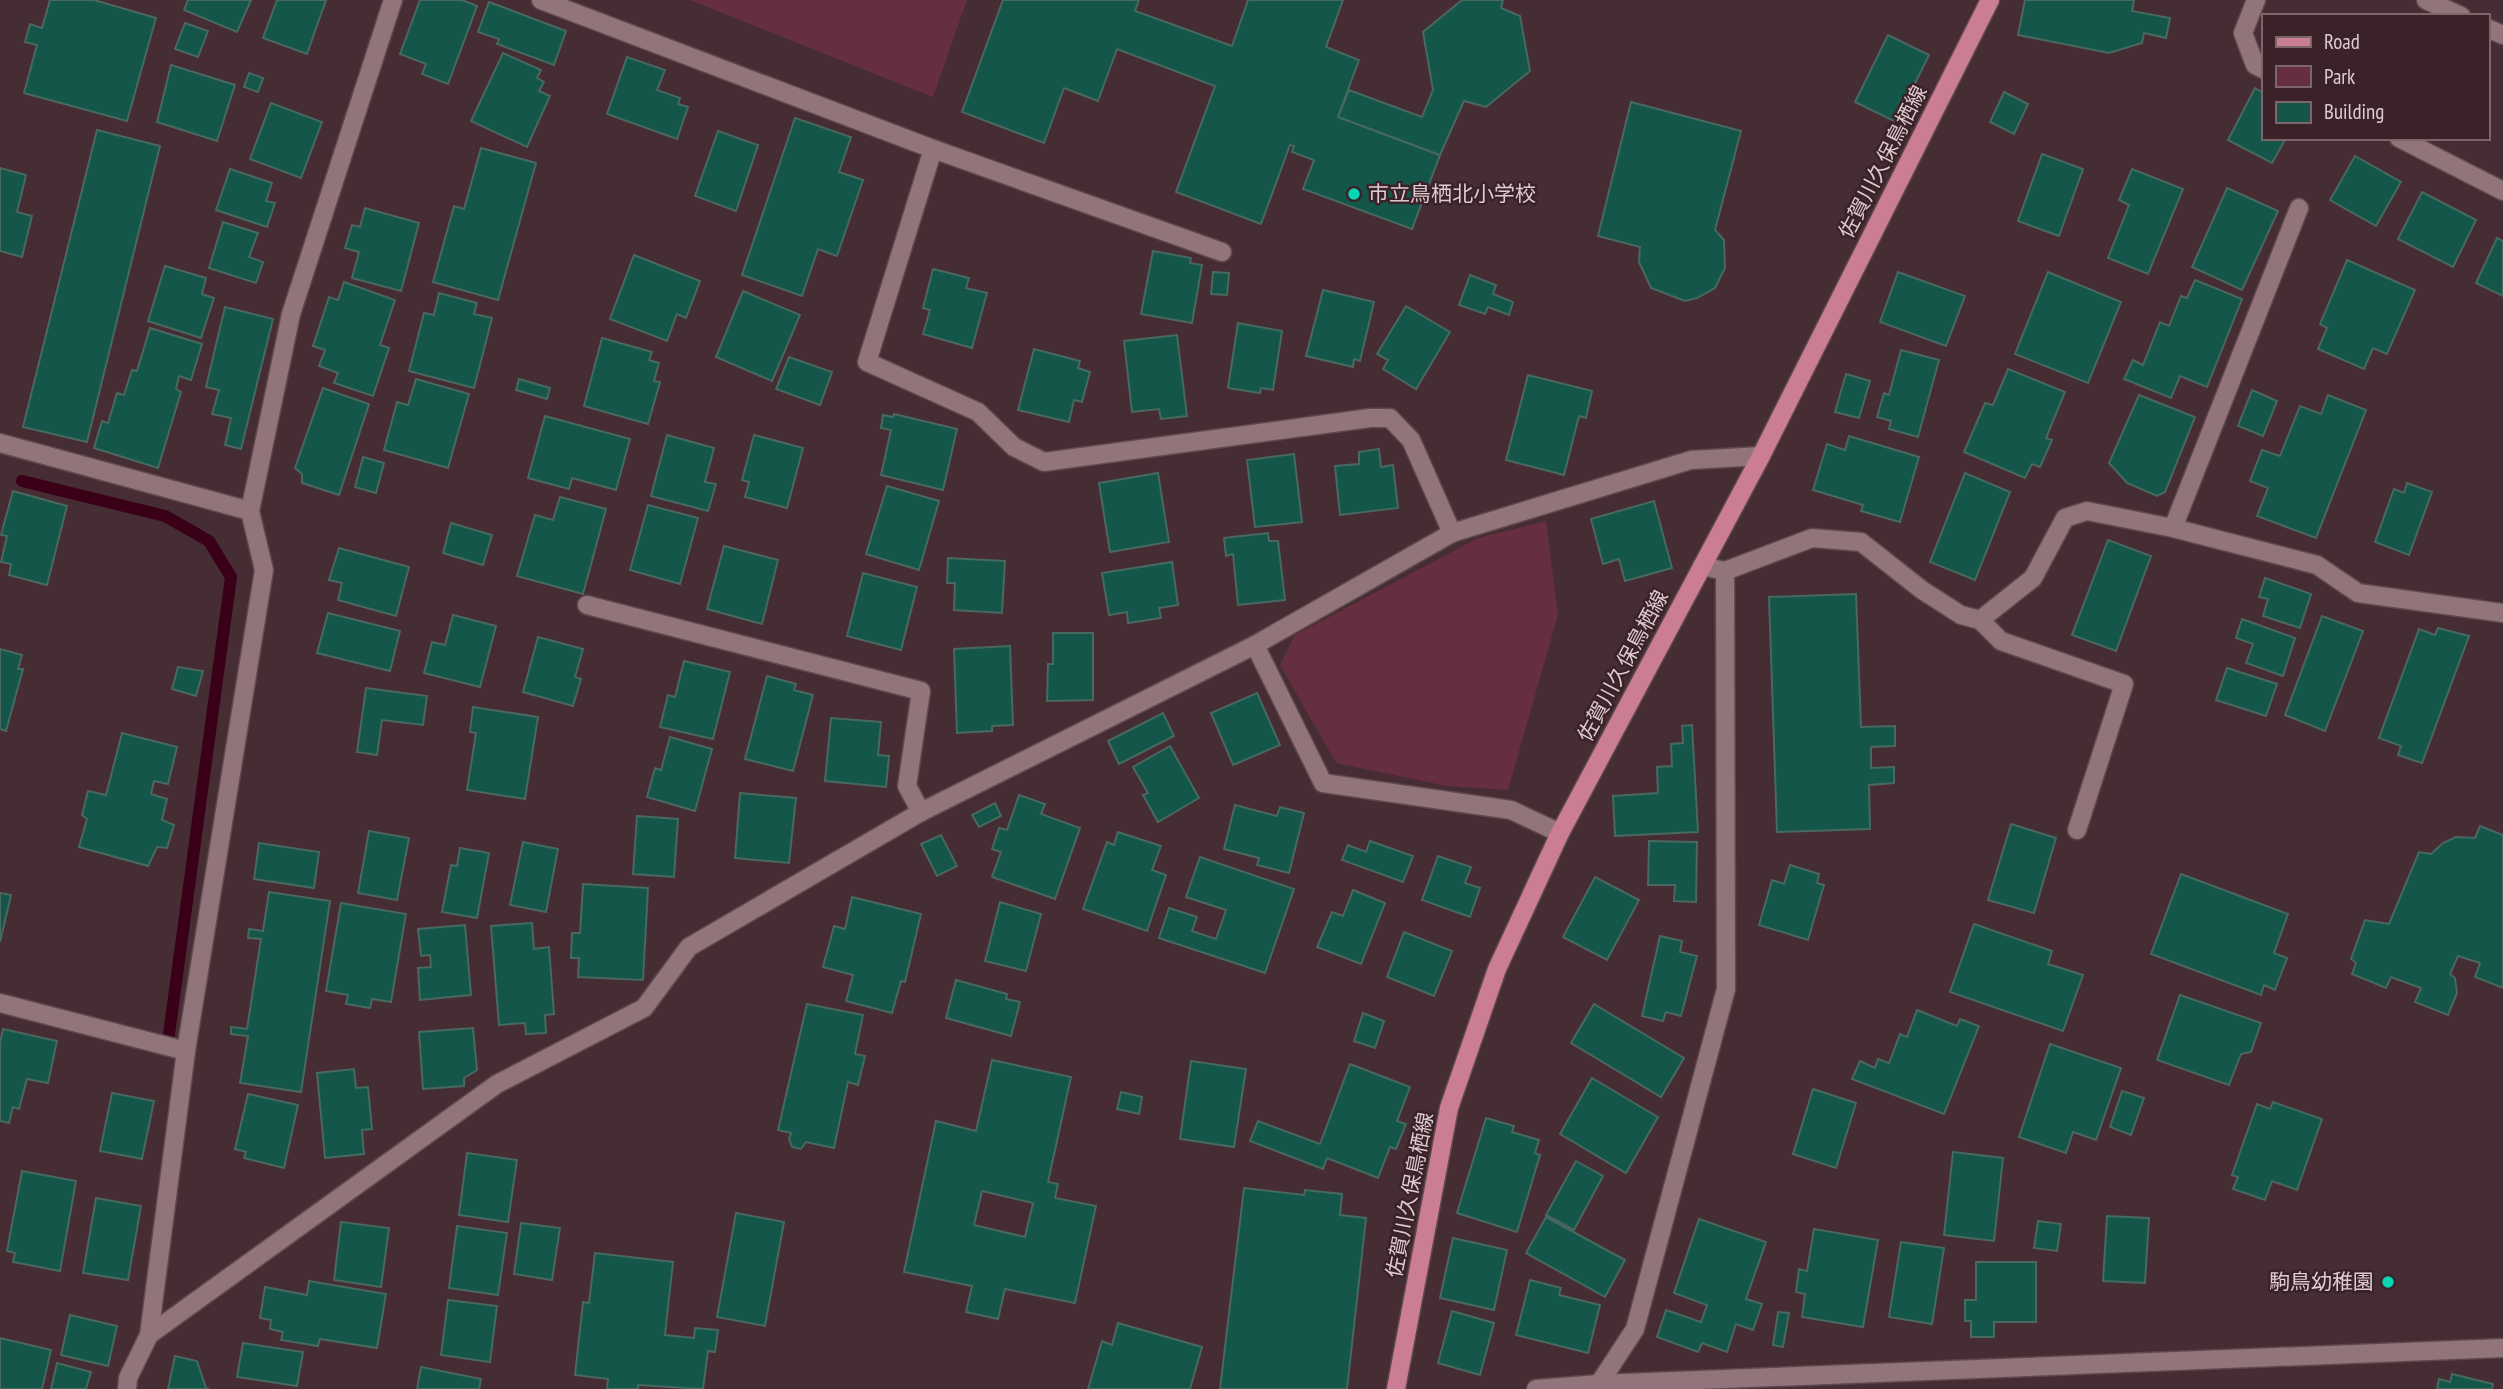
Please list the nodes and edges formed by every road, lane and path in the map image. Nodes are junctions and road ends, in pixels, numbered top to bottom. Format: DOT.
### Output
graph roads {
  1 [pos="393,0"];
  2 [pos="541,0"];
  3 [pos="1990,0"];
  4 [pos="2256,0"];
  5 [pos="2426,0"];
  6 [pos="2457,14"];
  7 [pos="2262,68"];
  8 [pos="2403,140"];
  9 [pos="933,149"];
  10 [pos="2503,191"];
  11 [pos="2299,208"];
  12 [pos="1222,252"];
  13 [pos="0,443"];
  14 [pos="1761,456"];
  15 [pos="250,511"];
  16 [pos="2173,528"];
  17 [pos="1452,533"];
  18 [pos="1702,566"];
  19 [pos="1725,571"];
  20 [pos="587,605"];
  21 [pos="2503,613"];
  22 [pos="1980,620"];
  23 [pos="1255,645"];
  24 [pos="921,813"];
  25 [pos="2077,830"];
  26 [pos="1560,833"];
  27 [pos="0,1003"];
  28 [pos="186,1051"];
  29 [pos="149,1335"];
  30 [pos="2503,1349"];
  31 [pos="1600,1384"];
  32 [pos="127,1389"];
  33 [pos="1396,1389"];
  34 [pos="1536,1389"];
  1 -- 15 [label="street"];
  2 -- 9 [label="street"];
  3 -- 14 [label="main road, 佐賀川久保鳥栖線"];
  4 -- 7 [label="street"];
  5 -- 6 [label="street"];
  8 -- 10 [label="street"];
  9 -- 12 [label="street"];
  9 -- 17 [label="street"];
  11 -- 16 [label="street"];
  13 -- 15 [label="street"];
  14 -- 17 [label="street"];
  14 -- 18 [label="main road, 佐賀川久保鳥栖線"];
  15 -- 28 [label="street"];
  16 -- 21 [label="street"];
  16 -- 22 [label="street"];
  17 -- 23 [label="street"];
  18 -- 19 [label="street"];
  18 -- 26 [label="main road, 佐賀川久保鳥栖線"];
  19 -- 22 [label="street"];
  19 -- 31 [label="street"];
  20 -- 24 [label="street"];
  22 -- 25 [label="street"];
  23 -- 24 [label="street"];
  23 -- 26 [label="street"];
  24 -- 29 [label="street"];
  26 -- 33 [label="main road, 佐賀川久保鳥栖線"];
  27 -- 28 [label="street"];
  28 -- 29 [label="street"];
  29 -- 32 [label="street"];
  30 -- 31 [label="street"];
  31 -- 34 [label="street"];
}
